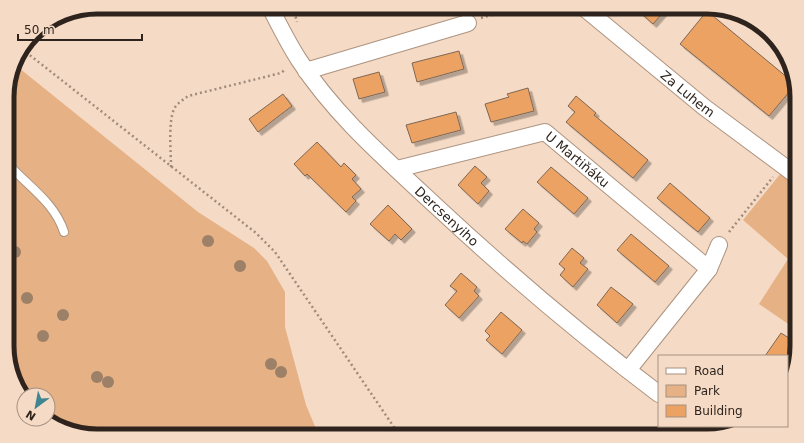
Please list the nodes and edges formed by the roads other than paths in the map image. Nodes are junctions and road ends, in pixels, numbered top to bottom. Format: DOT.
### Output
graph roads {
  1 [pos="274,14"];
  2 [pos="591,14"];
  3 [pos="468,23"];
  4 [pos="306,70"];
  5 [pos="397,169"];
  6 [pos="14,170"];
  7 [pos="790,171"];
  8 [pos="64,232"];
  9 [pos="719,245"];
  10 [pos="710,269"];
  11 [pos="628,370"];
  12 [pos="658,393"];
  1 -- 4 [label="street, Dercsenyiho"];
  2 -- 7 [label="street, Za Luhem"];
  3 -- 4 [label="street"];
  4 -- 5 [label="street, Dercsenyiho"];
  5 -- 10 [label="street, U Martiňáku"];
  5 -- 11 [label="street, Dercsenyiho"];
  6 -- 8 [label="lane"];
  9 -- 10 [label="street"];
  10 -- 11 [label="street"];
  11 -- 12 [label="street, Dercsenyiho"];
}
